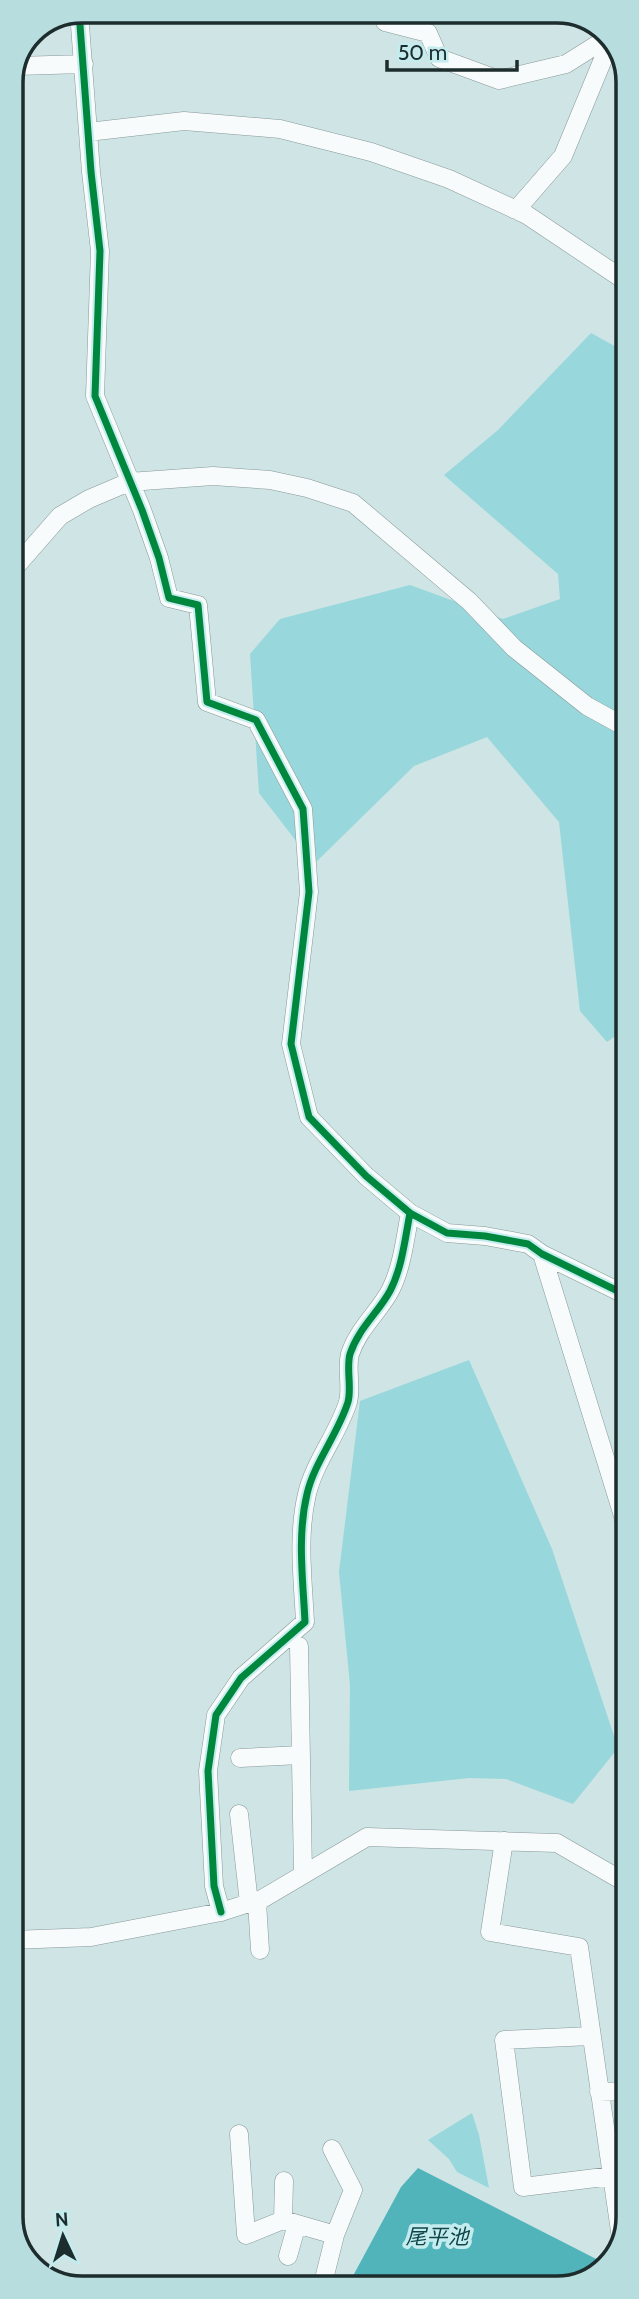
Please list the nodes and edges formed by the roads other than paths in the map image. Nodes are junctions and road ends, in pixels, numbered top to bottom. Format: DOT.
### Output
graph roads {
  1 [pos="80,23"];
  2 [pos="389,23"];
  3 [pos="601,43"];
  4 [pos="606,49"];
  5 [pos="85,64"];
  6 [pos="26,65"];
  7 [pos="88,132"];
  8 [pos="516,210"];
  9 [pos="616,275"];
  10 [pos="129,482"];
  11 [pos="23,559"];
  12 [pos="616,722"];
  13 [pos="410,1213"];
  14 [pos="542,1254"];
  15 [pos="616,1290"];
  16 [pos="616,1491"];
  17 [pos="299,1646"];
  18 [pos="301,1755"];
  19 [pos="240,1758"];
  20 [pos="239,1814"];
  21 [pos="504,1841"];
  22 [pos="303,1874"];
  23 [pos="616,1877"];
  24 [pos="253,1903"];
  25 [pos="221,1912"];
  26 [pos="23,1940"];
  27 [pos="260,1950"];
  28 [pos="591,2036"];
  29 [pos="616,2091"];
  30 [pos="599,2092"];
  31 [pos="239,2134"];
  32 [pos="332,2149"];
  33 [pos="616,2159"];
  34 [pos="616,2175"];
  35 [pos="284,2181"];
  36 [pos="290,2222"];
  37 [pos="335,2235"];
  38 [pos="288,2256"];
  39 [pos="325,2276"];
  1 -- 5 [label="street"];
  2 -- 3 [label="street"];
  4 -- 8 [label="street"];
  5 -- 6 [label="street"];
  5 -- 7 [label="street"];
  7 -- 8 [label="street"];
  7 -- 10 [label="street"];
  8 -- 9 [label="street"];
  10 -- 11 [label="street"];
  10 -- 12 [label="street"];
  10 -- 13 [label="street"];
  13 -- 14 [label="street"];
  13 -- 25 [label="street"];
  14 -- 15 [label="street"];
  14 -- 16 [label="street"];
  17 -- 18 [label="street"];
  18 -- 19 [label="street"];
  18 -- 22 [label="street"];
  20 -- 24 [label="street"];
  21 -- 22 [label="street"];
  21 -- 23 [label="street"];
  21 -- 28 [label="street"];
  22 -- 24 [label="street"];
  24 -- 25 [label="street"];
  24 -- 27 [label="street"];
  25 -- 26 [label="street"];
  28 -- 30 [label="street"];
  28 -- 34 [label="street"];
  29 -- 30 [label="street"];
  30 -- 33 [label="street"];
  31 -- 36 [label="street"];
  32 -- 37 [label="street"];
  35 -- 36 [label="street"];
  36 -- 37 [label="street"];
  36 -- 38 [label="street"];
  37 -- 39 [label="street"];
}
